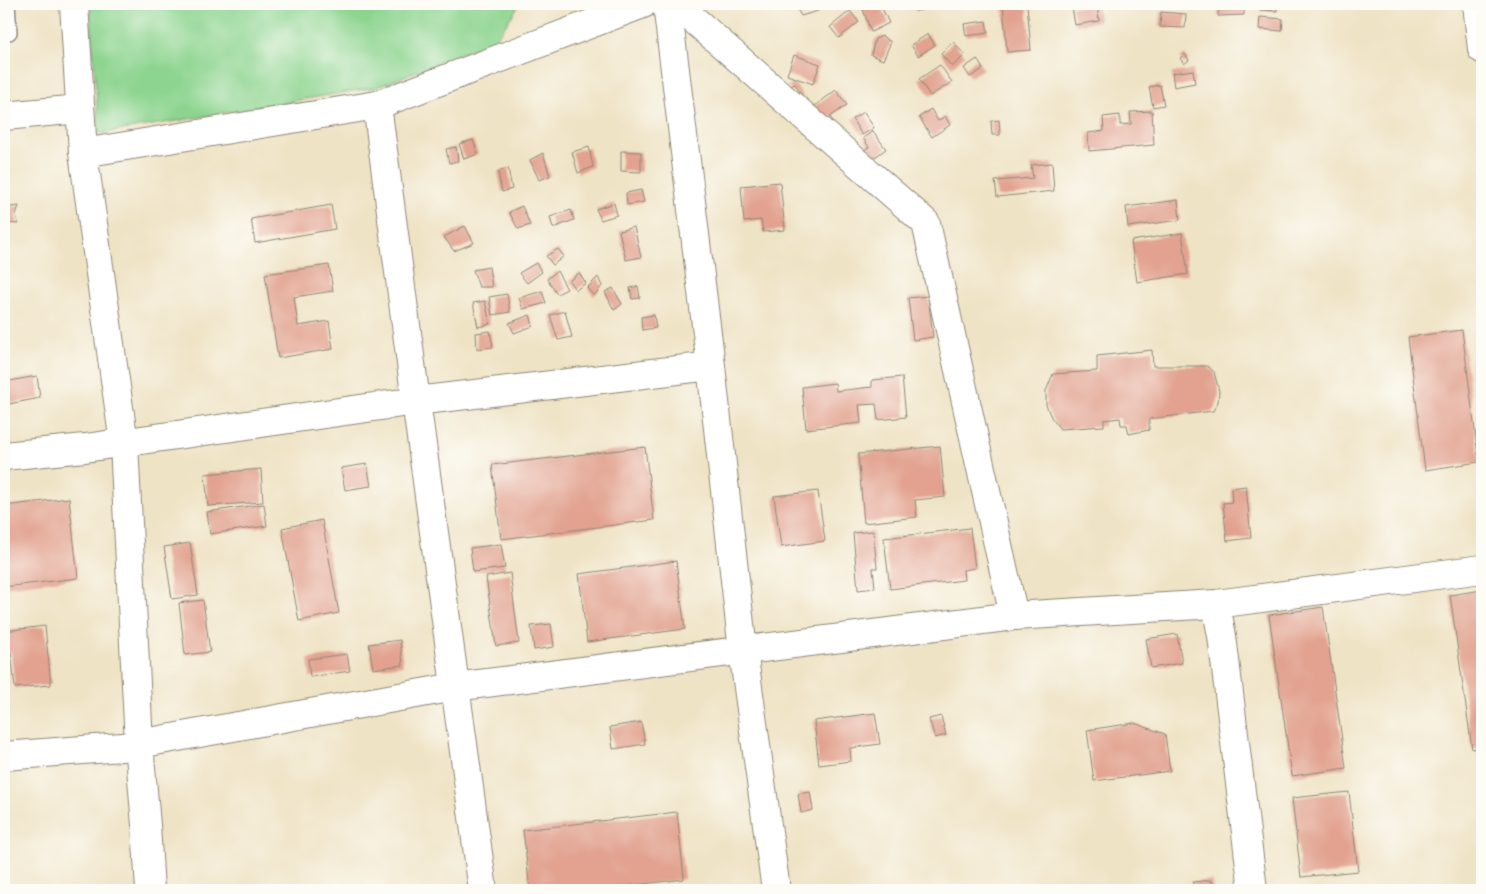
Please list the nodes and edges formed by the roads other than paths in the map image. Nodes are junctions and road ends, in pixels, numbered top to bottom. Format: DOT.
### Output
graph roads {
  1 [pos="7,4"];
  2 [pos="74,4"];
  3 [pos="643,4"];
  4 [pos="667,4"];
  5 [pos="676,4"];
  6 [pos="1477,4"];
  7 [pos="4,32"];
  8 [pos="1482,49"];
  9 [pos="377,105"];
  10 [pos="80,109"];
  11 [pos="4,116"];
  12 [pos="83,154"];
  13 [pos="712,366"];
  14 [pos="416,401"];
  15 [pos="124,443"];
  16 [pos="4,456"];
  17 [pos="1482,569"];
  18 [pos="1216,604"];
  19 [pos="1014,616"];
  20 [pos="743,651"];
  21 [pos="455,687"];
  22 [pos="139,744"];
  23 [pos="4,756"];
  24 [pos="150,890"];
  25 [pos="483,890"];
  26 [pos="776,890"];
  27 [pos="1253,890"];
  1 -- 7 [label="lane"];
  2 -- 10 [label="street"];
  3 -- 9 [label="street"];
  4 -- 13 [label="street"];
  5 -- 19 [label="street"];
  6 -- 8 [label="street"];
  9 -- 12 [label="street"];
  9 -- 14 [label="street"];
  10 -- 11 [label="street"];
  10 -- 12 [label="street"];
  12 -- 15 [label="street"];
  13 -- 14 [label="street"];
  13 -- 20 [label="street"];
  14 -- 15 [label="street"];
  14 -- 21 [label="street"];
  15 -- 16 [label="street"];
  15 -- 22 [label="street"];
  17 -- 18 [label="street"];
  18 -- 19 [label="street"];
  18 -- 27 [label="street"];
  19 -- 20 [label="street"];
  20 -- 21 [label="street"];
  20 -- 26 [label="street"];
  21 -- 22 [label="street"];
  21 -- 25 [label="street"];
  22 -- 23 [label="street"];
  22 -- 24 [label="street"];
}
